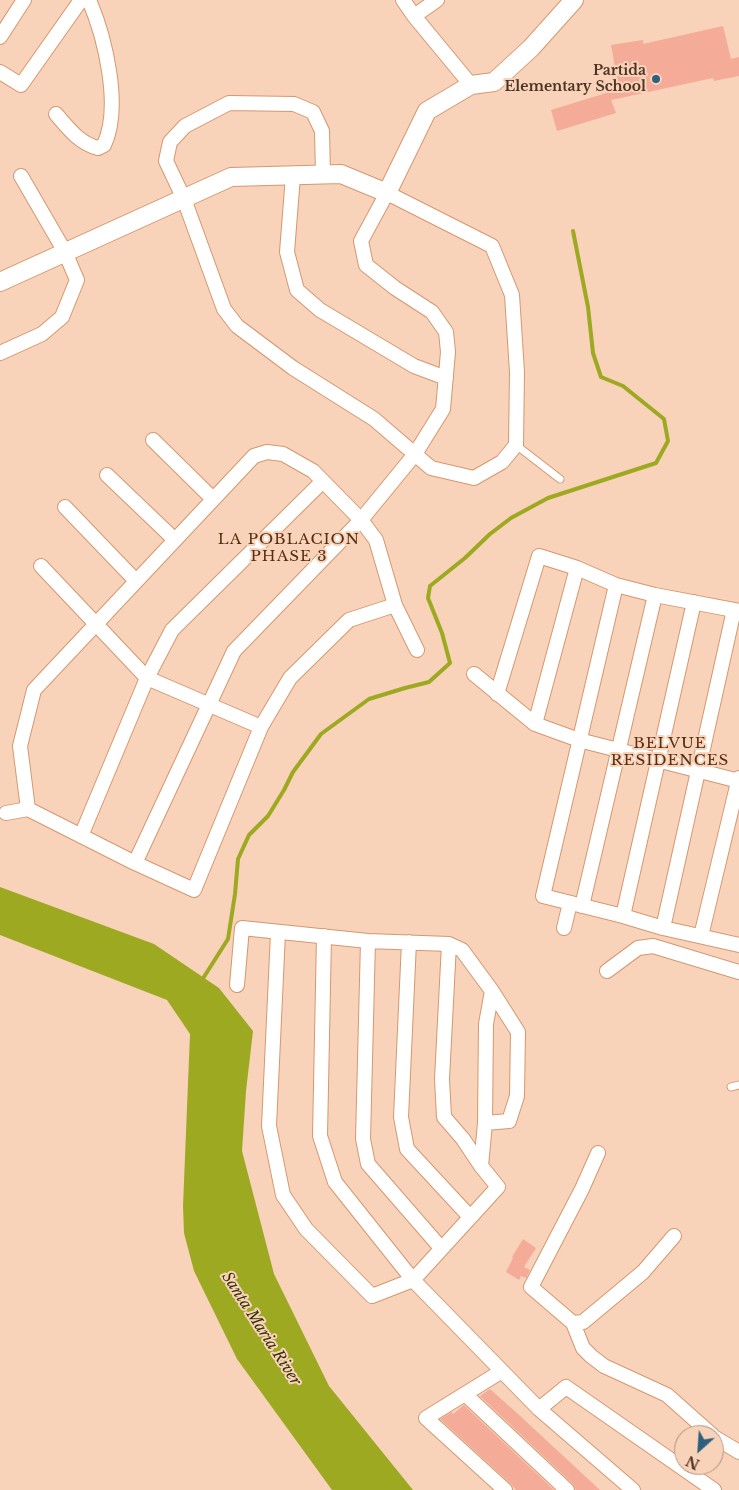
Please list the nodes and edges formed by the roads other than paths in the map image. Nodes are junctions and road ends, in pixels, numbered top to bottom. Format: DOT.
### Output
graph roads {
  1 [pos="24,0"];
  2 [pos="81,0"];
  3 [pos="89,0"];
  4 [pos="403,0"];
  5 [pos="437,0"];
  6 [pos="574,0"];
  7 [pos="414,16"];
  8 [pos="3,27"];
  9 [pos="0,72"];
  10 [pos="471,85"];
  11 [pos="56,114"];
  12 [pos="324,175"];
  13 [pos="21,176"];
  14 [pos="293,176"];
  15 [pos="387,193"];
  16 [pos="184,198"];
  17 [pos="65,252"];
  18 [pos="0,282"];
  19 [pos="0,352"];
  20 [pos="446,378"];
  21 [pos="153,440"];
  22 [pos="516,446"];
  23 [pos="416,454"];
  24 [pos="107,475"];
  25 [pos="560,479"];
  26 [pos="323,481"];
  27 [pos="213,499"];
  28 [pos="65,507"];
  29 [pos="361,520"];
  30 [pos="174,540"];
  31 [pos="41,566"];
  32 [pos="577,568"];
  33 [pos="136,581"];
  34 [pos="616,585"];
  35 [pos="656,595"];
  36 [pos="694,602"];
  37 [pos="395,606"];
  38 [pos="736,610"];
  39 [pos="97,624"];
  40 [pos="417,650"];
  41 [pos="474,674"];
  42 [pos="148,678"];
  43 [pos="498,694"];
  44 [pos="209,704"];
  45 [pos="535,724"];
  46 [pos="261,727"];
  47 [pos="578,740"];
  48 [pos="618,750"];
  49 [pos="659,761"];
  50 [pos="698,770"];
  51 [pos="739,780"];
  52 [pos="28,809"];
  53 [pos="6,813"];
  54 [pos="81,836"];
  55 [pos="135,863"];
  56 [pos="576,905"];
  57 [pos="623,916"];
  58 [pos="564,928"];
  59 [pos="663,928"];
  60 [pos="278,933"];
  61 [pos="324,936"];
  62 [pos="701,936"];
  63 [pos="368,941"];
  64 [pos="409,942"];
  65 [pos="450,944"];
  66 [pos="739,945"];
  67 [pos="607,971"];
  68 [pos="739,972"];
  69 [pos="238,985"];
  70 [pos="492,991"];
  71 [pos="739,1086"];
  72 [pos="731,1087"];
  73 [pos="485,1123"];
  74 [pos="598,1153"];
  75 [pos="481,1166"];
  76 [pos="470,1217"];
  77 [pos="674,1236"];
  78 [pos="441,1248"];
  79 [pos="413,1280"];
  80 [pos="573,1324"];
  81 [pos="502,1371"];
  82 [pos="465,1394"];
  83 [pos="539,1409"];
  84 [pos="701,1425"];
  85 [pos="724,1443"];
  86 [pos="739,1452"];
  87 [pos="631,1489"];
  88 [pos="505,1490"];
  89 [pos="567,1490"];
  90 [pos="714,1490"];
  1 -- 8 [label="street"];
  2 -- 9 [label="street"];
  3 -- 11 [label="street"];
  4 -- 7 [label="street"];
  5 -- 7 [label="street"];
  6 -- 10 [label="street"];
  7 -- 10 [label="street"];
  10 -- 15 [label="street"];
  12 -- 14 [label="street"];
  12 -- 15 [label="street"];
  12 -- 16 [label="street"];
  13 -- 17 [label="street"];
  14 -- 16 [label="street"];
  14 -- 20 [label="street"];
  15 -- 20 [label="street"];
  15 -- 22 [label="street"];
  16 -- 17 [label="street"];
  16 -- 23 [label="street"];
  17 -- 18 [label="street"];
  17 -- 19 [label="street"];
  20 -- 23 [label="street"];
  21 -- 27 [label="street"];
  22 -- 23 [label="street"];
  22 -- 25 [label="lane"];
  23 -- 29 [label="street"];
  24 -- 30 [label="street"];
  26 -- 27 [label="street"];
  26 -- 29 [label="street"];
  26 -- 42 [label="street"];
  27 -- 30 [label="street"];
  28 -- 33 [label="street"];
  29 -- 37 [label="street"];
  29 -- 44 [label="street"];
  30 -- 33 [label="street"];
  31 -- 39 [label="street"];
  32 -- 34 [label="street"];
  32 -- 43 [label="street"];
  32 -- 45 [label="street"];
  33 -- 39 [label="street"];
  34 -- 35 [label="street"];
  34 -- 47 [label="street"];
  35 -- 36 [label="street"];
  35 -- 48 [label="street"];
  36 -- 38 [label="street"];
  36 -- 49 [label="street"];
  37 -- 40 [label="street"];
  37 -- 46 [label="street"];
  38 -- 50 [label="street"];
  39 -- 42 [label="street"];
  39 -- 52 [label="street"];
  41 -- 43 [label="street"];
  42 -- 44 [label="street"];
  42 -- 54 [label="street"];
  43 -- 45 [label="street"];
  44 -- 46 [label="street"];
  44 -- 55 [label="street"];
  45 -- 47 [label="street"];
  46 -- 55 [label="street"];
  47 -- 48 [label="street"];
  47 -- 56 [label="street"];
  48 -- 49 [label="street"];
  48 -- 56 [label="street"];
  49 -- 50 [label="street"];
  49 -- 57 [label="street"];
  50 -- 51 [label="street"];
  50 -- 59 [label="street"];
  51 -- 62 [label="street"];
  52 -- 53 [label="street"];
  52 -- 54 [label="street"];
  54 -- 55 [label="street"];
  56 -- 57 [label="street"];
  56 -- 58 [label="street"];
  57 -- 59 [label="street"];
  59 -- 62 [label="street"];
  60 -- 61 [label="street"];
  60 -- 69 [label="street"];
  60 -- 79 [label="street"];
  61 -- 63 [label="street"];
  61 -- 79 [label="street"];
  62 -- 66 [label="street"];
  63 -- 64 [label="street"];
  63 -- 78 [label="street"];
  64 -- 65 [label="street"];
  64 -- 76 [label="street"];
  65 -- 70 [label="street"];
  65 -- 75 [label="street"];
  67 -- 68 [label="street"];
  70 -- 73 [label="street"];
  70 -- 73 [label="street"];
  71 -- 72 [label="lane"];
  73 -- 75 [label="street"];
  74 -- 80 [label="street"];
  75 -- 76 [label="street"];
  76 -- 78 [label="street"];
  77 -- 80 [label="street"];
  78 -- 79 [label="street"];
  79 -- 81 [label="street"];
  80 -- 84 [label="street"];
  81 -- 82 [label="street"];
  81 -- 83 [label="street"];
  82 -- 88 [label="street"];
  82 -- 89 [label="street"];
  83 -- 87 [label="street"];
  83 -- 90 [label="street"];
  85 -- 86 [label="street"];
}
